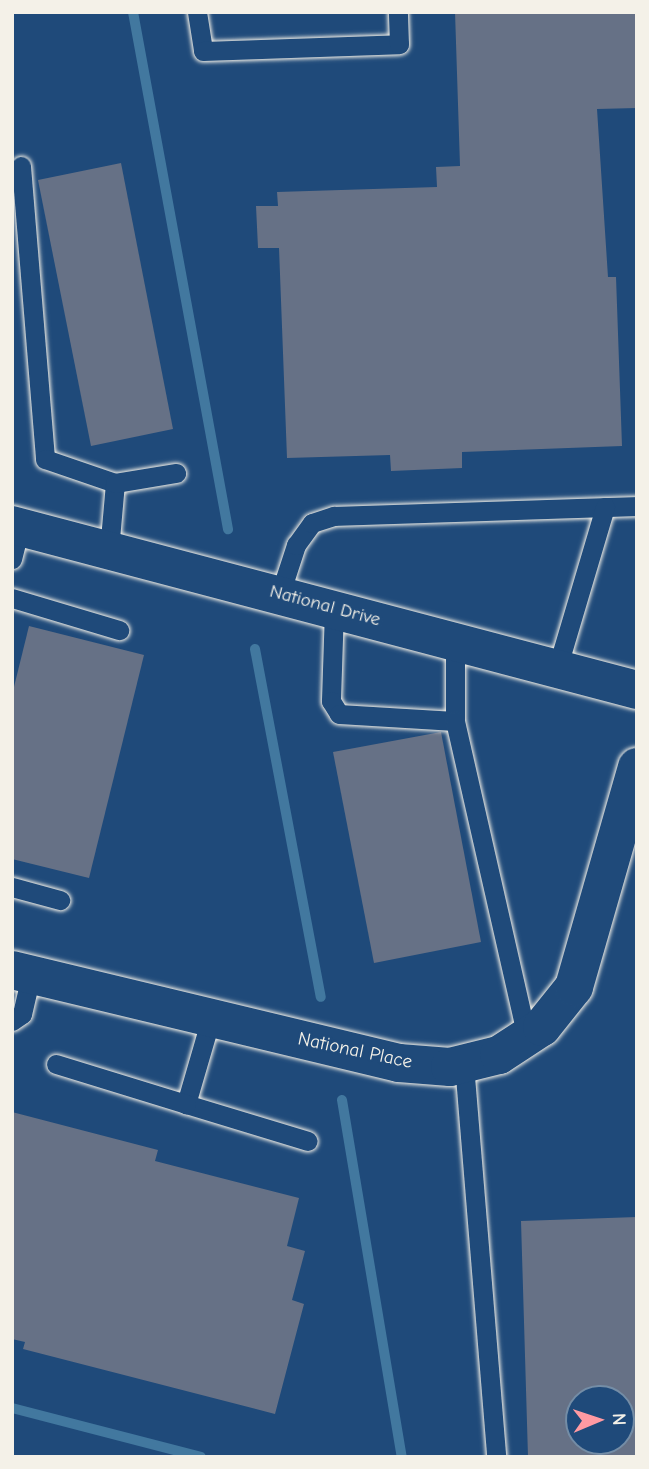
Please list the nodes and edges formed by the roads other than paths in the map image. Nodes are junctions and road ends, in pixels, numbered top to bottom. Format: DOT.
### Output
graph roads {
  1 [pos="197,12"];
  2 [pos="398,12"];
  3 [pos="21,166"];
  4 [pos="176,473"];
  5 [pos="116,483"];
  6 [pos="637,506"];
  7 [pos="605,507"];
  8 [pos="15,537"];
  9 [pos="109,550"];
  10 [pos="280,594"];
  11 [pos="12,598"];
  12 [pos="334,609"];
  13 [pos="119,630"];
  14 [pos="455,641"];
  15 [pos="556,668"];
  16 [pos="637,690"];
  17 [pos="455,721"];
  18 [pos="637,767"];
  19 [pos="12,887"];
  20 [pos="60,900"];
  21 [pos="22,972"];
  22 [pos="211,1018"];
  23 [pos="12,1021"];
  24 [pos="527,1037"];
  25 [pos="464,1063"];
  26 [pos="56,1065"];
  27 [pos="186,1104"];
  28 [pos="308,1141"];
  29 [pos="496,1457"];
  1 -- 2 [label="lane"];
  3 -- 5 [label="lane"];
  4 -- 5 [label="lane"];
  5 -- 9 [label="lane"];
  6 -- 7 [label="lane"];
  7 -- 10 [label="lane"];
  7 -- 15 [label="lane"];
  8 -- 9 [label="street, National Drive"];
  9 -- 10 [label="street, National Drive"];
  10 -- 12 [label="street, National Drive"];
  11 -- 13 [label="lane"];
  12 -- 14 [label="street, National Drive"];
  12 -- 17 [label="lane"];
  14 -- 15 [label="street, National Drive"];
  14 -- 17 [label="lane"];
  15 -- 16 [label="street, National Drive"];
  17 -- 24 [label="lane"];
  18 -- 24 [label="street, National Place"];
  19 -- 20 [label="lane"];
  21 -- 22 [label="street, National Place"];
  21 -- 23 [label="lane"];
  22 -- 25 [label="street, National Place"];
  22 -- 27 [label="lane"];
  24 -- 25 [label="street, National Place"];
  25 -- 29 [label="lane"];
  26 -- 27 [label="lane"];
  27 -- 28 [label="lane"];
}
